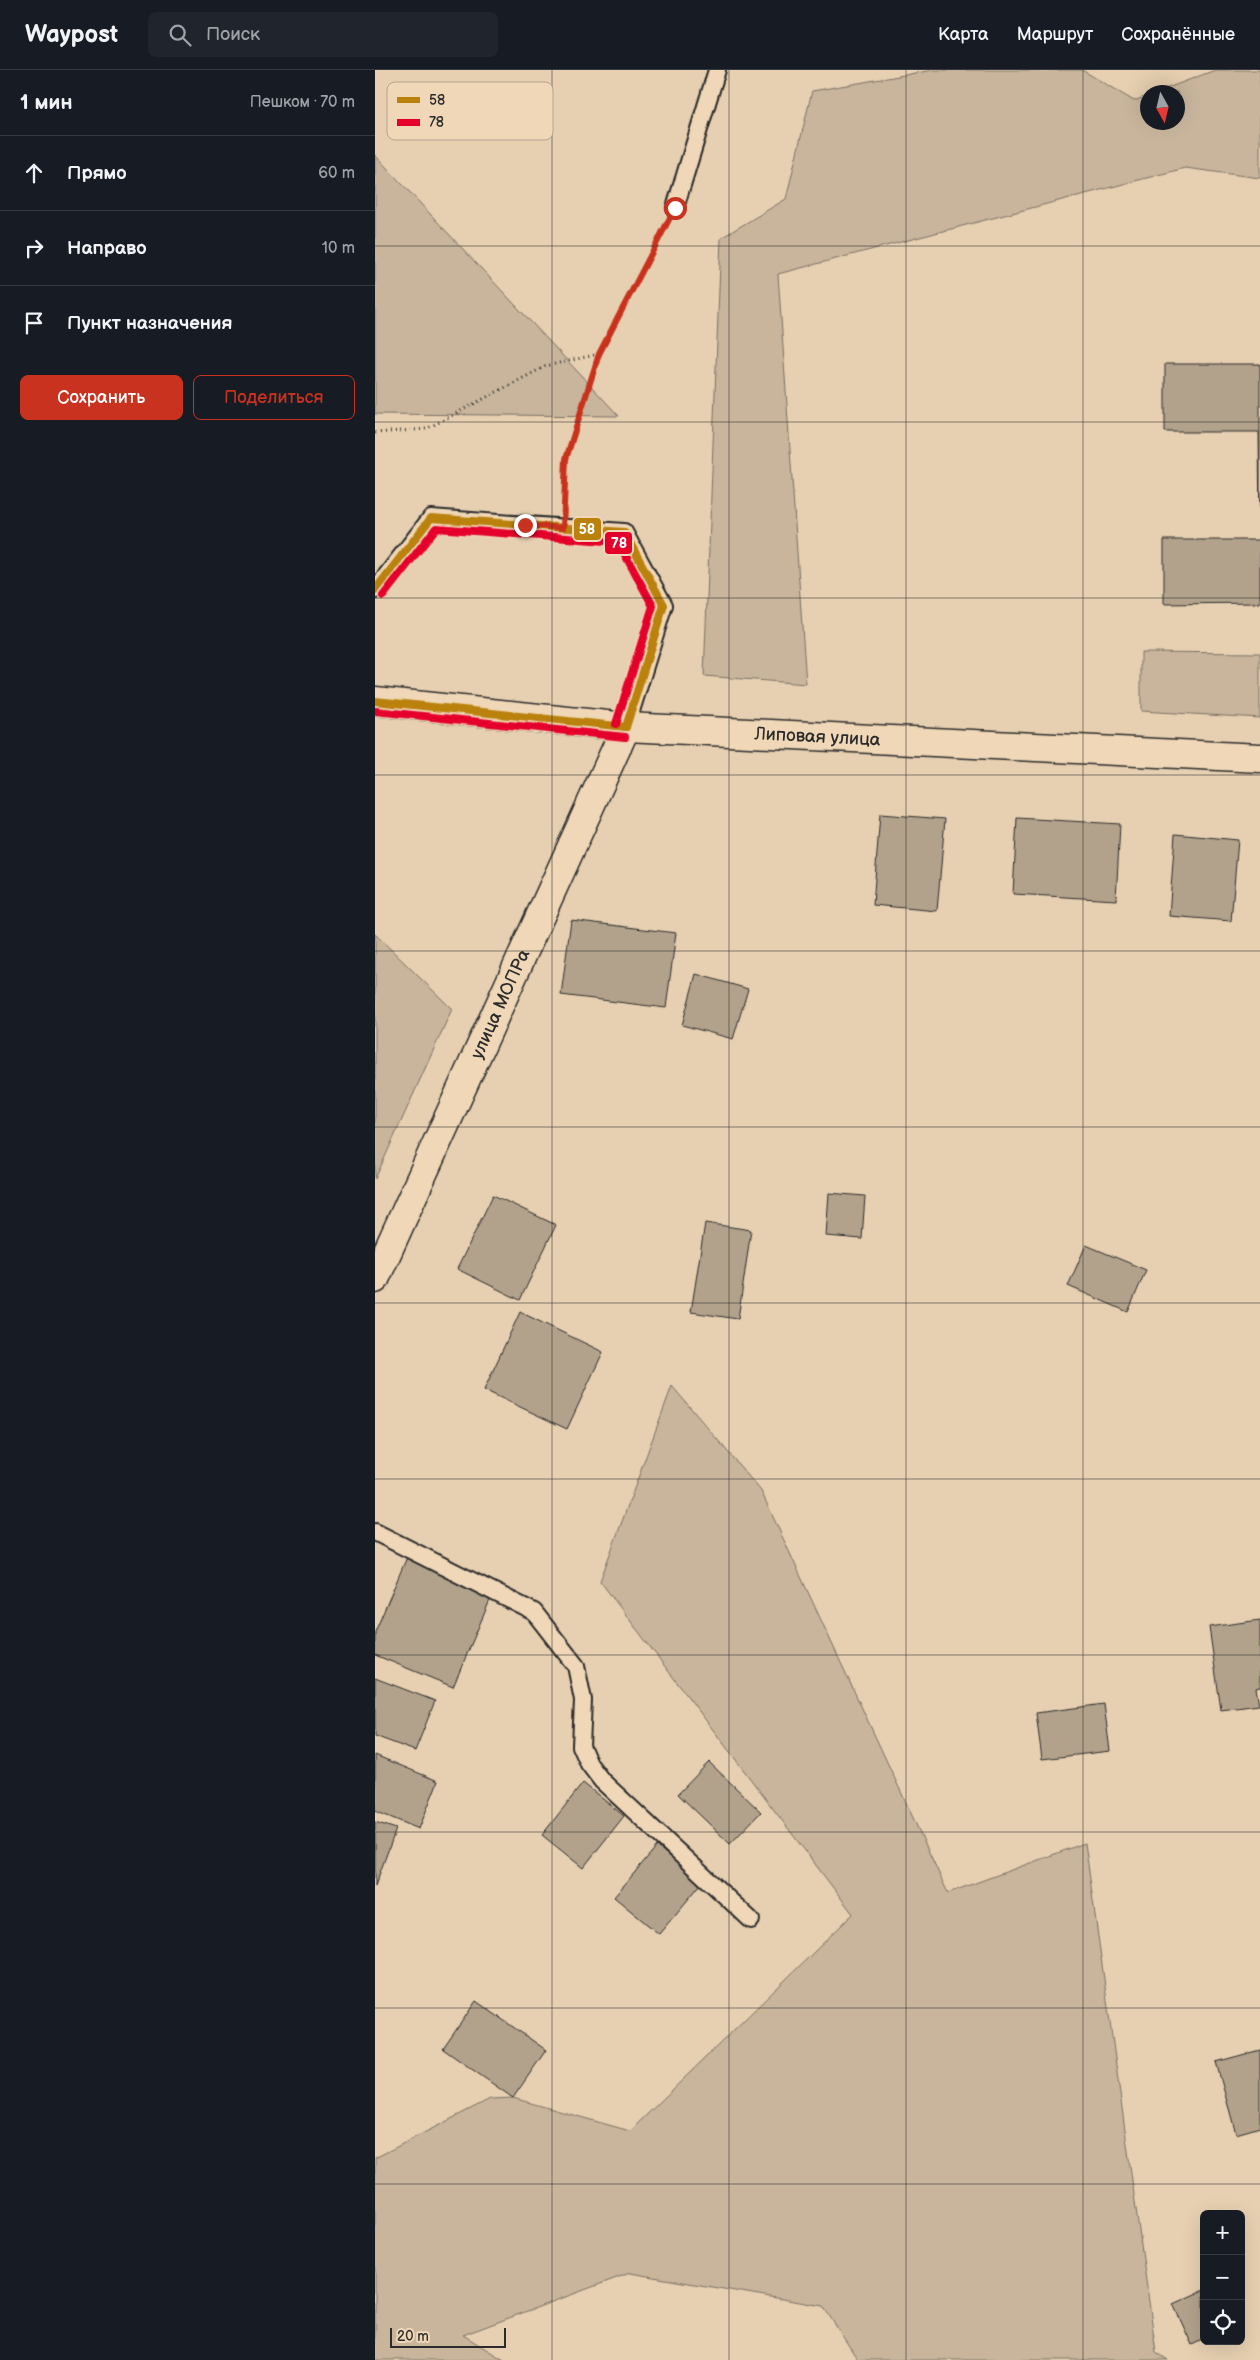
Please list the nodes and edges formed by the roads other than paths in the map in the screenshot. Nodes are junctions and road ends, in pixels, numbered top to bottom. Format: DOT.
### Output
graph roads {
  1 [pos="717,70"];
  2 [pos="675,208"];
  3 [pos="375,590"];
  4 [pos="375,702"];
  5 [pos="626,727"];
  6 [pos="1260,758"];
  7 [pos="375,1279"];
  8 [pos="375,1532"];
  9 [pos="751,1920"];
  1 -- 2 [label="lane"];
  3 -- 5 [label="lane"];
  4 -- 5 [label="street, Липовая улица"];
  5 -- 6 [label="street, Липовая улица"];
  5 -- 7 [label="street, улица МОПРа"];
  8 -- 9 [label="lane"];
}
